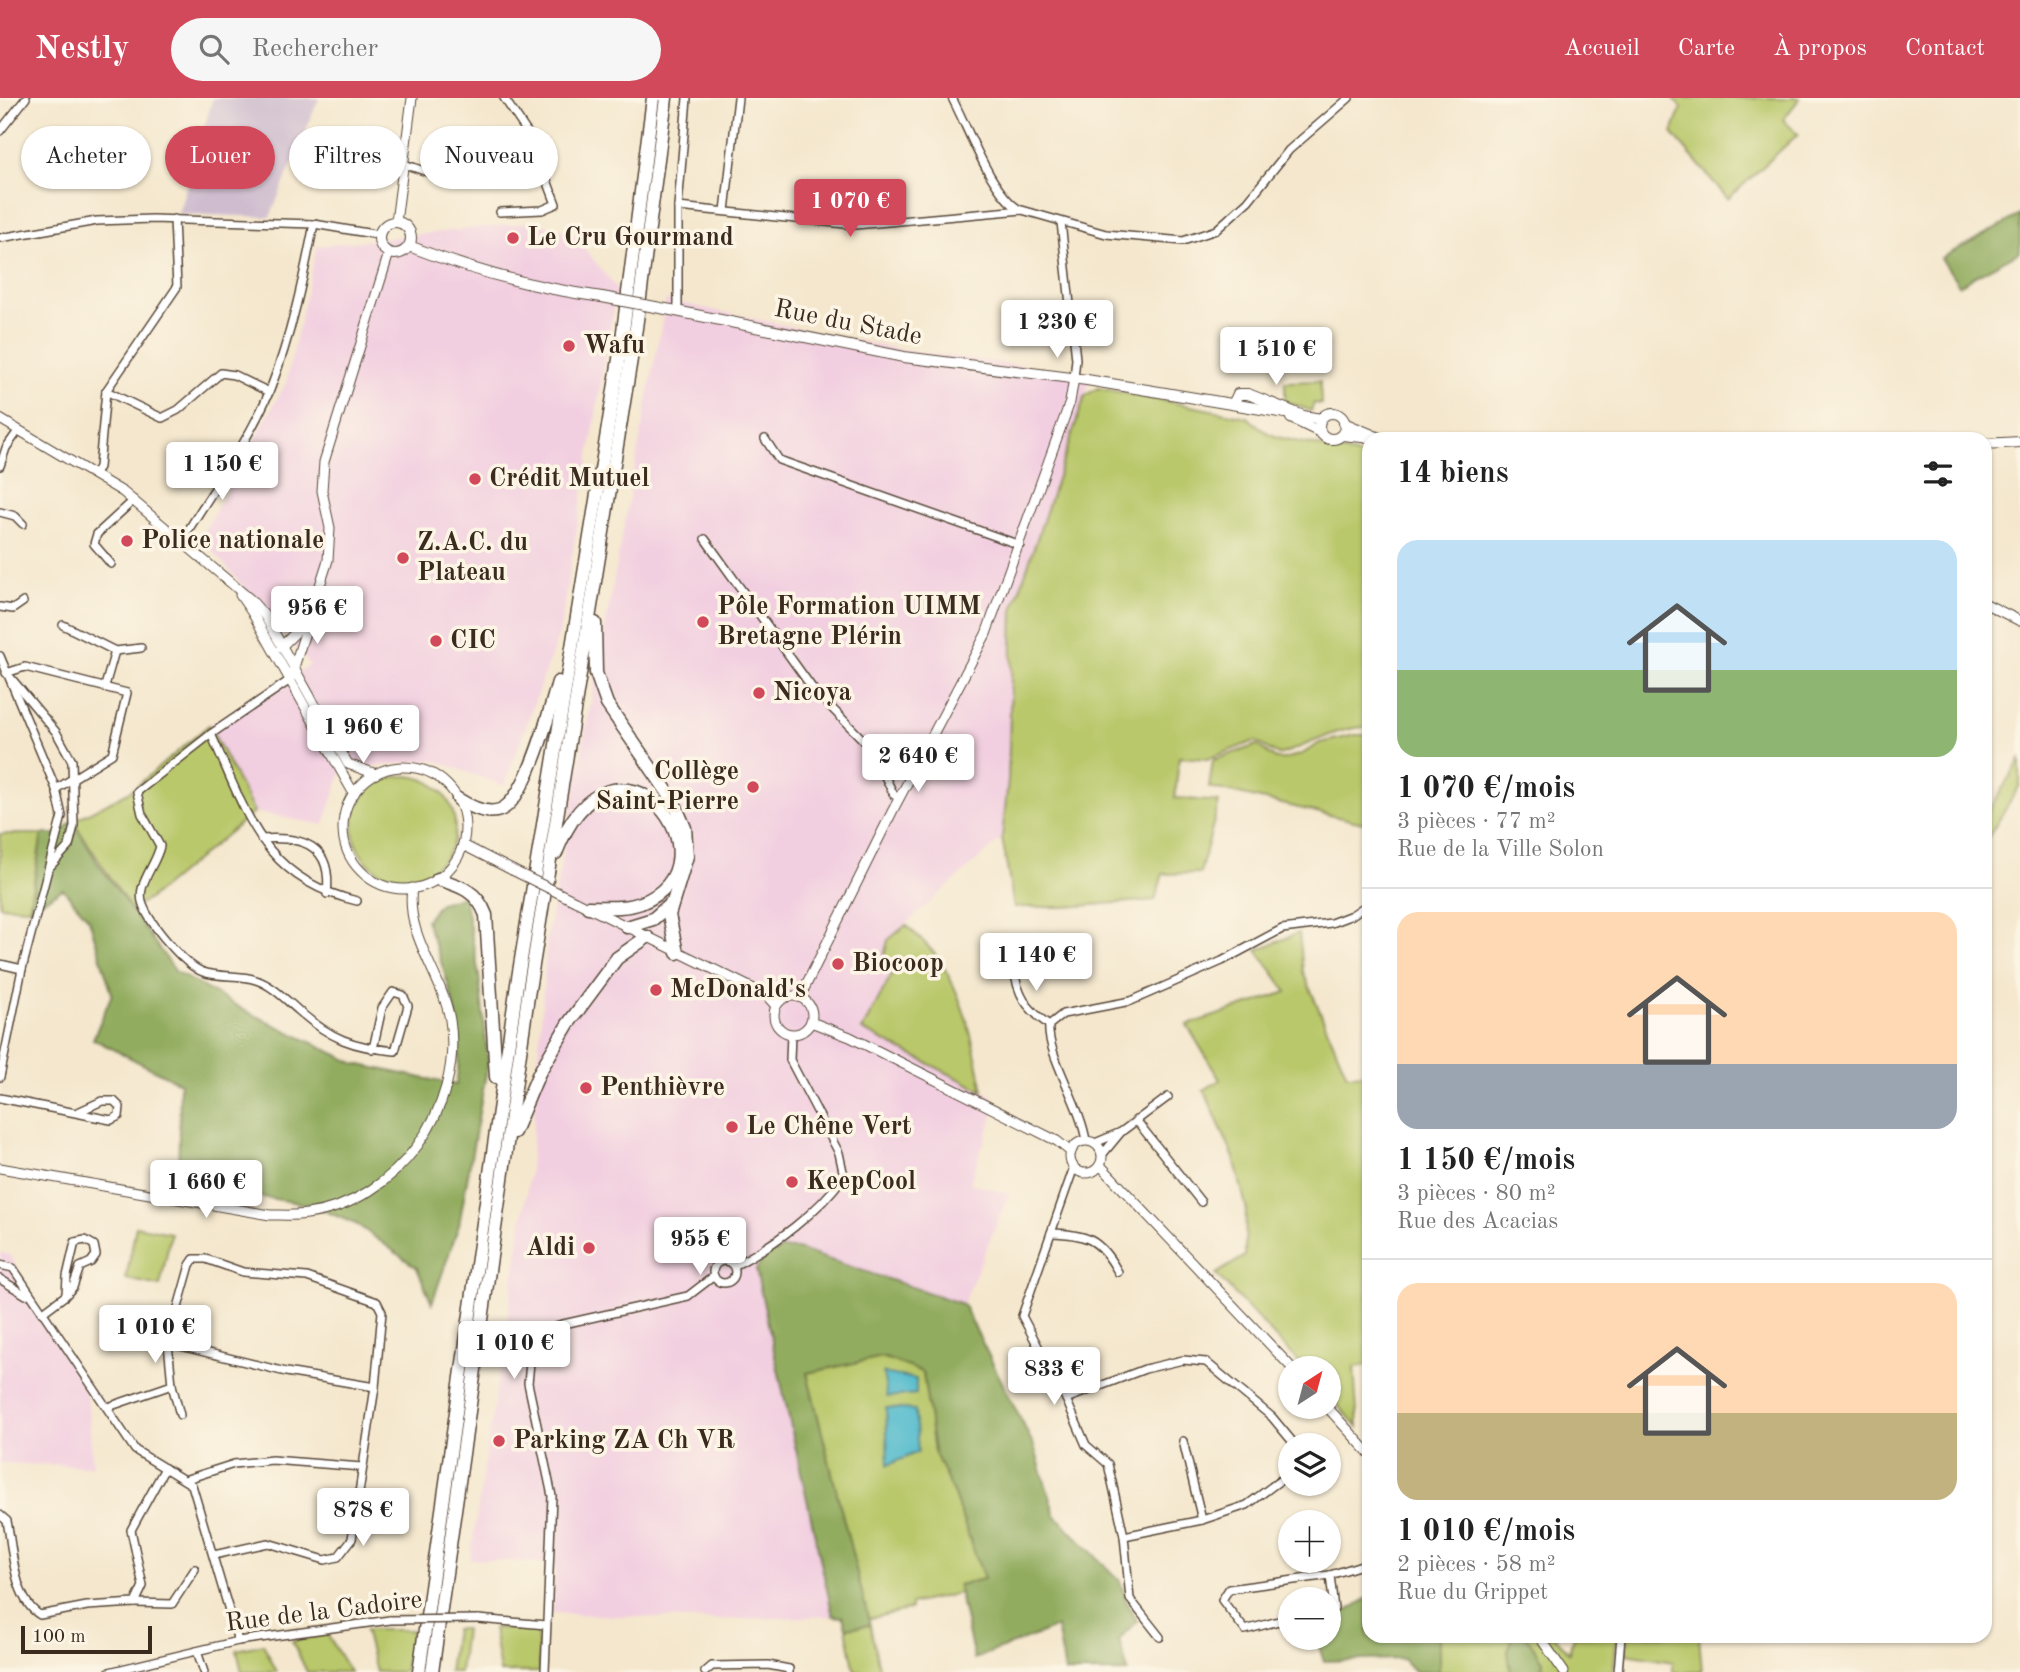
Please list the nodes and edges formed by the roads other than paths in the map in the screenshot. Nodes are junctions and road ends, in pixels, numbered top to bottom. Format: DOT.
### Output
graph roads {
  1 [pos="26,98"];
  2 [pos="412,98"];
  3 [pos="504,98"];
  4 [pos="653,98"];
  5 [pos="666,98"];
  6 [pos="687,98"];
  7 [pos="738,98"];
  8 [pos="953,98"];
  9 [pos="1349,98"];
  10 [pos="0,131"];
  11 [pos="406,155"];
  12 [pos="401,189"];
  13 [pos="678,207"];
  14 [pos="1022,210"];
  15 [pos="725,211"];
  16 [pos="500,212"];
  17 [pos="174,219"];
  18 [pos="396,222"];
  19 [pos="1061,222"];
  20 [pos="314,224"];
  21 [pos="379,236"];
  22 [pos="0,238"];
  23 [pos="409,246"];
  24 [pos="389,253"];
  25 [pos="674,311"];
  26 [pos="1074,378"];
  27 [pos="106,391"];
  28 [pos="269,392"];
  29 [pos="1233,404"];
  30 [pos="1284,415"];
  31 [pos="1305,417"];
  32 [pos="0,419"];
  33 [pos="1321,419"];
  34 [pos="1345,423"];
  35 [pos="18,431"];
  36 [pos="1320,432"];
  37 [pos="1366,432"];
  38 [pos="1342,435"];
  39 [pos="1362,437"];
  40 [pos="765,439"];
  41 [pos="2020,442"];
  42 [pos="1992,444"];
  43 [pos="0,466"];
  44 [pos="95,474"];
  45 [pos="134,500"];
  46 [pos="0,512"];
  47 [pos="23,524"];
  48 [pos="179,538"];
  49 [pos="705,539"];
  50 [pos="1020,545"];
  51 [pos="111,564"];
  52 [pos="597,567"];
  53 [pos="230,583"];
  54 [pos="23,602"];
  55 [pos="0,607"];
  56 [pos="1992,607"];
  57 [pos="309,615"];
  58 [pos="2020,621"];
  59 [pos="63,625"];
  60 [pos="141,648"];
  61 [pos="115,650"];
  62 [pos="279,650"];
  63 [pos="0,656"];
  64 [pos="568,659"];
  65 [pos="295,667"];
  66 [pos="6,673"];
  67 [pos="289,680"];
  68 [pos="105,686"];
  69 [pos="325,725"];
  70 [pos="211,733"];
  71 [pos="376,774"];
  72 [pos="73,779"];
  73 [pos="56,789"];
  74 [pos="354,794"];
  75 [pos="899,798"];
  76 [pos="458,799"];
  77 [pos="261,839"];
  78 [pos="463,845"];
  79 [pos="548,866"];
  80 [pos="45,872"];
  81 [pos="438,879"];
  82 [pos="412,888"];
  83 [pos="327,894"];
  84 [pos="357,901"];
  85 [pos="669,905"];
  86 [pos="587,907"];
  87 [pos="1362,908"];
  88 [pos="627,927"];
  89 [pos="647,937"];
  90 [pos="677,953"];
  91 [pos="0,964"];
  92 [pos="1013,966"];
  93 [pos="22,969"];
  94 [pos="800,997"];
  95 [pos="776,1006"];
  96 [pos="811,1022"];
  97 [pos="1049,1025"];
  98 [pos="791,1039"];
  99 [pos="373,1049"];
  100 [pos="0,1077"];
  101 [pos="1168,1097"];
  102 [pos="0,1098"];
  103 [pos="78,1112"];
  104 [pos="1136,1120"];
  105 [pos="1121,1132"];
  106 [pos="494,1141"];
  107 [pos="1090,1142"];
  108 [pos="506,1152"];
  109 [pos="1071,1152"];
  110 [pos="1101,1160"];
  111 [pos="1074,1167"];
  112 [pos="0,1168"];
  113 [pos="1201,1202"];
  114 [pos="489,1221"];
  115 [pos="1052,1233"];
  116 [pos="0,1265"];
  117 [pos="734,1266"];
  118 [pos="1118,1272"];
  119 [pos="715,1276"];
  120 [pos="0,1279"];
  121 [pos="66,1295"];
  122 [pos="34,1301"];
  123 [pos="43,1313"];
  124 [pos="168,1343"];
  125 [pos="1281,1356"];
  126 [pos="172,1385"];
  127 [pos="375,1388"];
  128 [pos="1066,1399"];
  129 [pos="108,1407"];
  130 [pos="180,1415"];
  131 [pos="1338,1419"];
  132 [pos="1285,1433"];
  133 [pos="1183,1441"];
  134 [pos="1362,1445"];
  135 [pos="362,1467"];
  136 [pos="165,1468"];
  137 [pos="187,1479"];
  138 [pos="1278,1482"];
  139 [pos="0,1515"];
  140 [pos="1202,1520"];
  141 [pos="1124,1536"];
  142 [pos="214,1555"];
  143 [pos="1362,1565"];
  144 [pos="195,1569"];
  145 [pos="1330,1575"];
  146 [pos="1331,1587"];
  147 [pos="135,1603"];
  148 [pos="1278,1621"];
  149 [pos="546,1625"];
  150 [pos="1160,1637"];
  151 [pos="238,1641"];
  152 [pos="1544,1643"];
  153 [pos="1620,1643"];
  154 [pos="197,1651"];
  155 [pos="109,1672"];
  156 [pos="204,1672"];
  157 [pos="419,1672"];
  158 [pos="432,1672"];
  159 [pos="545,1672"];
  160 [pos="705,1672"];
  161 [pos="789,1672"];
  162 [pos="1564,1672"];
  163 [pos="1618,1672"];
  1 -- 10 [label="street"];
  2 -- 11 [label="street"];
  3 -- 16 [label="street"];
  4 -- 64 [label="highway"];
  5 -- 52 [label="highway"];
  6 -- 13 [label="street"];
  7 -- 15 [label="street"];
  8 -- 14 [label="street"];
  9 -- 19 [label="street"];
  12 -- 18 [label="street"];
  13 -- 15 [label="street"];
  13 -- 25 [label="street"];
  14 -- 15 [label="street"];
  14 -- 19 [label="street"];
  17 -- 20 [label="street"];
  17 -- 22 [label="street"];
  17 -- 27 [label="street"];
  18 -- 21 [label="main road"];
  18 -- 23 [label="main road"];
  19 -- 26 [label="street"];
  20 -- 21 [label="street"];
  20 -- 28 [label="street"];
  21 -- 24 [label="main road"];
  23 -- 24 [label="main road"];
  23 -- 25 [label="main road, Rue du Stade, bridge"];
  24 -- 57 [label="street"];
  25 -- 26 [label="main road, Rue du Stade"];
  26 -- 29 [label="main road, Rue du Stade"];
  26 -- 50 [label="street"];
  27 -- 28 [label="street"];
  27 -- 44 [label="street"];
  28 -- 48 [label="street"];
  29 -- 30 [label="main road, Rue du Stade"];
  29 -- 31 [label="main road"];
  30 -- 31 [label="main road, Rue du Stade"];
  30 -- 36 [label="main road, Rue du Stade"];
  31 -- 33 [label="main road, Rue du Stade"];
  32 -- 35 [label="street"];
  33 -- 34 [label="main road, Rue du Stade"];
  33 -- 36 [label="main road"];
  34 -- 37 [label="main road, Rue du Stade"];
  34 -- 38 [label="main road"];
  35 -- 43 [label="street"];
  35 -- 44 [label="street"];
  36 -- 38 [label="main road, Rue du Stade"];
  38 -- 39 [label="main road, Rue du Stade"];
  40 -- 50 [label="street"];
  41 -- 42 [label="main road"];
  44 -- 45 [label="street"];
  45 -- 48 [label="street"];
  45 -- 51 [label="street"];
  46 -- 47 [label="street"];
  48 -- 53 [label="street"];
  49 -- 75 [label="street"];
  50 -- 75 [label="street"];
  52 -- 79 [label="highway"];
  52 -- 85 [label="highway"];
  53 -- 62 [label="street"];
  53 -- 62 [label="street"];
  54 -- 55 [label="street"];
  56 -- 58 [label="street"];
  57 -- 62 [label="street"];
  57 -- 65 [label="street"];
  59 -- 61 [label="street"];
  60 -- 61 [label="street"];
  61 -- 68 [label="street"];
  62 -- 65 [label="street"];
  62 -- 67 [label="street"];
  63 -- 66 [label="street"];
  64 -- 76 [label="highway"];
  64 -- 106 [label="highway"];
  65 -- 67 [label="street"];
  65 -- 69 [label="street"];
  66 -- 68 [label="street"];
  66 -- 72 [label="street"];
  66 -- 73 [label="street"];
  67 -- 69 [label="street"];
  67 -- 70 [label="street"];
  67 -- 74 [label="street"];
  68 -- 72 [label="street"];
  69 -- 71 [label="street"];
  70 -- 77 [label="street"];
  70 -- 99 [label="street"];
  71 -- 74 [label="street"];
  71 -- 76 [label="street"];
  72 -- 73 [label="street"];
  72 -- 80 [label="street"];
  73 -- 80 [label="street"];
  74 -- 82 [label="street"];
  75 -- 94 [label="street"];
  76 -- 78 [label="street"];
  77 -- 83 [label="street"];
  77 -- 83 [label="street"];
  78 -- 81 [label="street"];
  78 -- 86 [label="street, bridge"];
  79 -- 86 [label="highway"];
  79 -- 108 [label="highway"];
  80 -- 93 [label="street"];
  81 -- 82 [label="street"];
  81 -- 106 [label="highway"];
  82 -- 112 [label="street"];
  83 -- 84 [label="street"];
  85 -- 88 [label="highway"];
  85 -- 90 [label="highway"];
  86 -- 88 [label="street"];
  87 -- 97 [label="street"];
  88 -- 89 [label="street"];
  89 -- 90 [label="street"];
  89 -- 108 [label="highway"];
  90 -- 95 [label="street"];
  91 -- 93 [label="street"];
  92 -- 97 [label="street"];
  93 -- 100 [label="street"];
  94 -- 95 [label="street"];
  94 -- 96 [label="street"];
  95 -- 98 [label="street"];
  96 -- 98 [label="street"];
  96 -- 109 [label="street"];
  97 -- 107 [label="street"];
  98 -- 117 [label="street"];
  99 -- 99 [label="street"];
  101 -- 104 [label="street"];
  102 -- 103 [label="street"];
  103 -- 103 [label="street"];
  104 -- 105 [label="street"];
  104 -- 113 [label="street"];
  105 -- 107 [label="street"];
  105 -- 110 [label="street"];
  106 -- 114 [label="highway"];
  107 -- 109 [label="street"];
  107 -- 110 [label="street"];
  108 -- 114 [label="highway"];
  109 -- 111 [label="street"];
  110 -- 111 [label="street"];
  110 -- 125 [label="street"];
  111 -- 115 [label="street"];
  114 -- 157 [label="highway"];
  114 -- 158 [label="highway"];
  115 -- 118 [label="street"];
  115 -- 128 [label="street"];
  116 -- 122 [label="street"];
  117 -- 119 [label="street"];
  117 -- 119 [label="street"];
  119 -- 149 [label="street"];
  120 -- 122 [label="street"];
  121 -- 121 [label="street"];
  121 -- 123 [label="street"];
  122 -- 123 [label="street"];
  123 -- 129 [label="street"];
  124 -- 126 [label="street"];
  124 -- 127 [label="street"];
  124 -- 127 [label="street"];
  126 -- 129 [label="street"];
  126 -- 130 [label="street"];
  127 -- 135 [label="street"];
  128 -- 132 [label="street"];
  128 -- 141 [label="street"];
  129 -- 136 [label="street"];
  131 -- 134 [label="street"];
  133 -- 140 [label="street"];
  135 -- 137 [label="street"];
  135 -- 142 [label="street"];
  136 -- 137 [label="street"];
  136 -- 147 [label="street"];
  137 -- 142 [label="street"];
  138 -- 140 [label="street"];
  139 -- 147 [label="street"];
  140 -- 141 [label="street"];
  141 -- 150 [label="street"];
  142 -- 151 [label="street"];
  143 -- 145 [label="street"];
  144 -- 147 [label="street"];
  145 -- 146 [label="street"];
  145 -- 148 [label="street"];
  149 -- 151 [label="street, Rue de la Cadoire, bridge"];
  149 -- 159 [label="street"];
  151 -- 154 [label="street, Rue de la Cadoire"];
  152 -- 162 [label="street"];
  153 -- 163 [label="street"];
  154 -- 155 [label="street, Rue de la Cadoire"];
  154 -- 156 [label="street"];
  160 -- 161 [label="street"];
}
